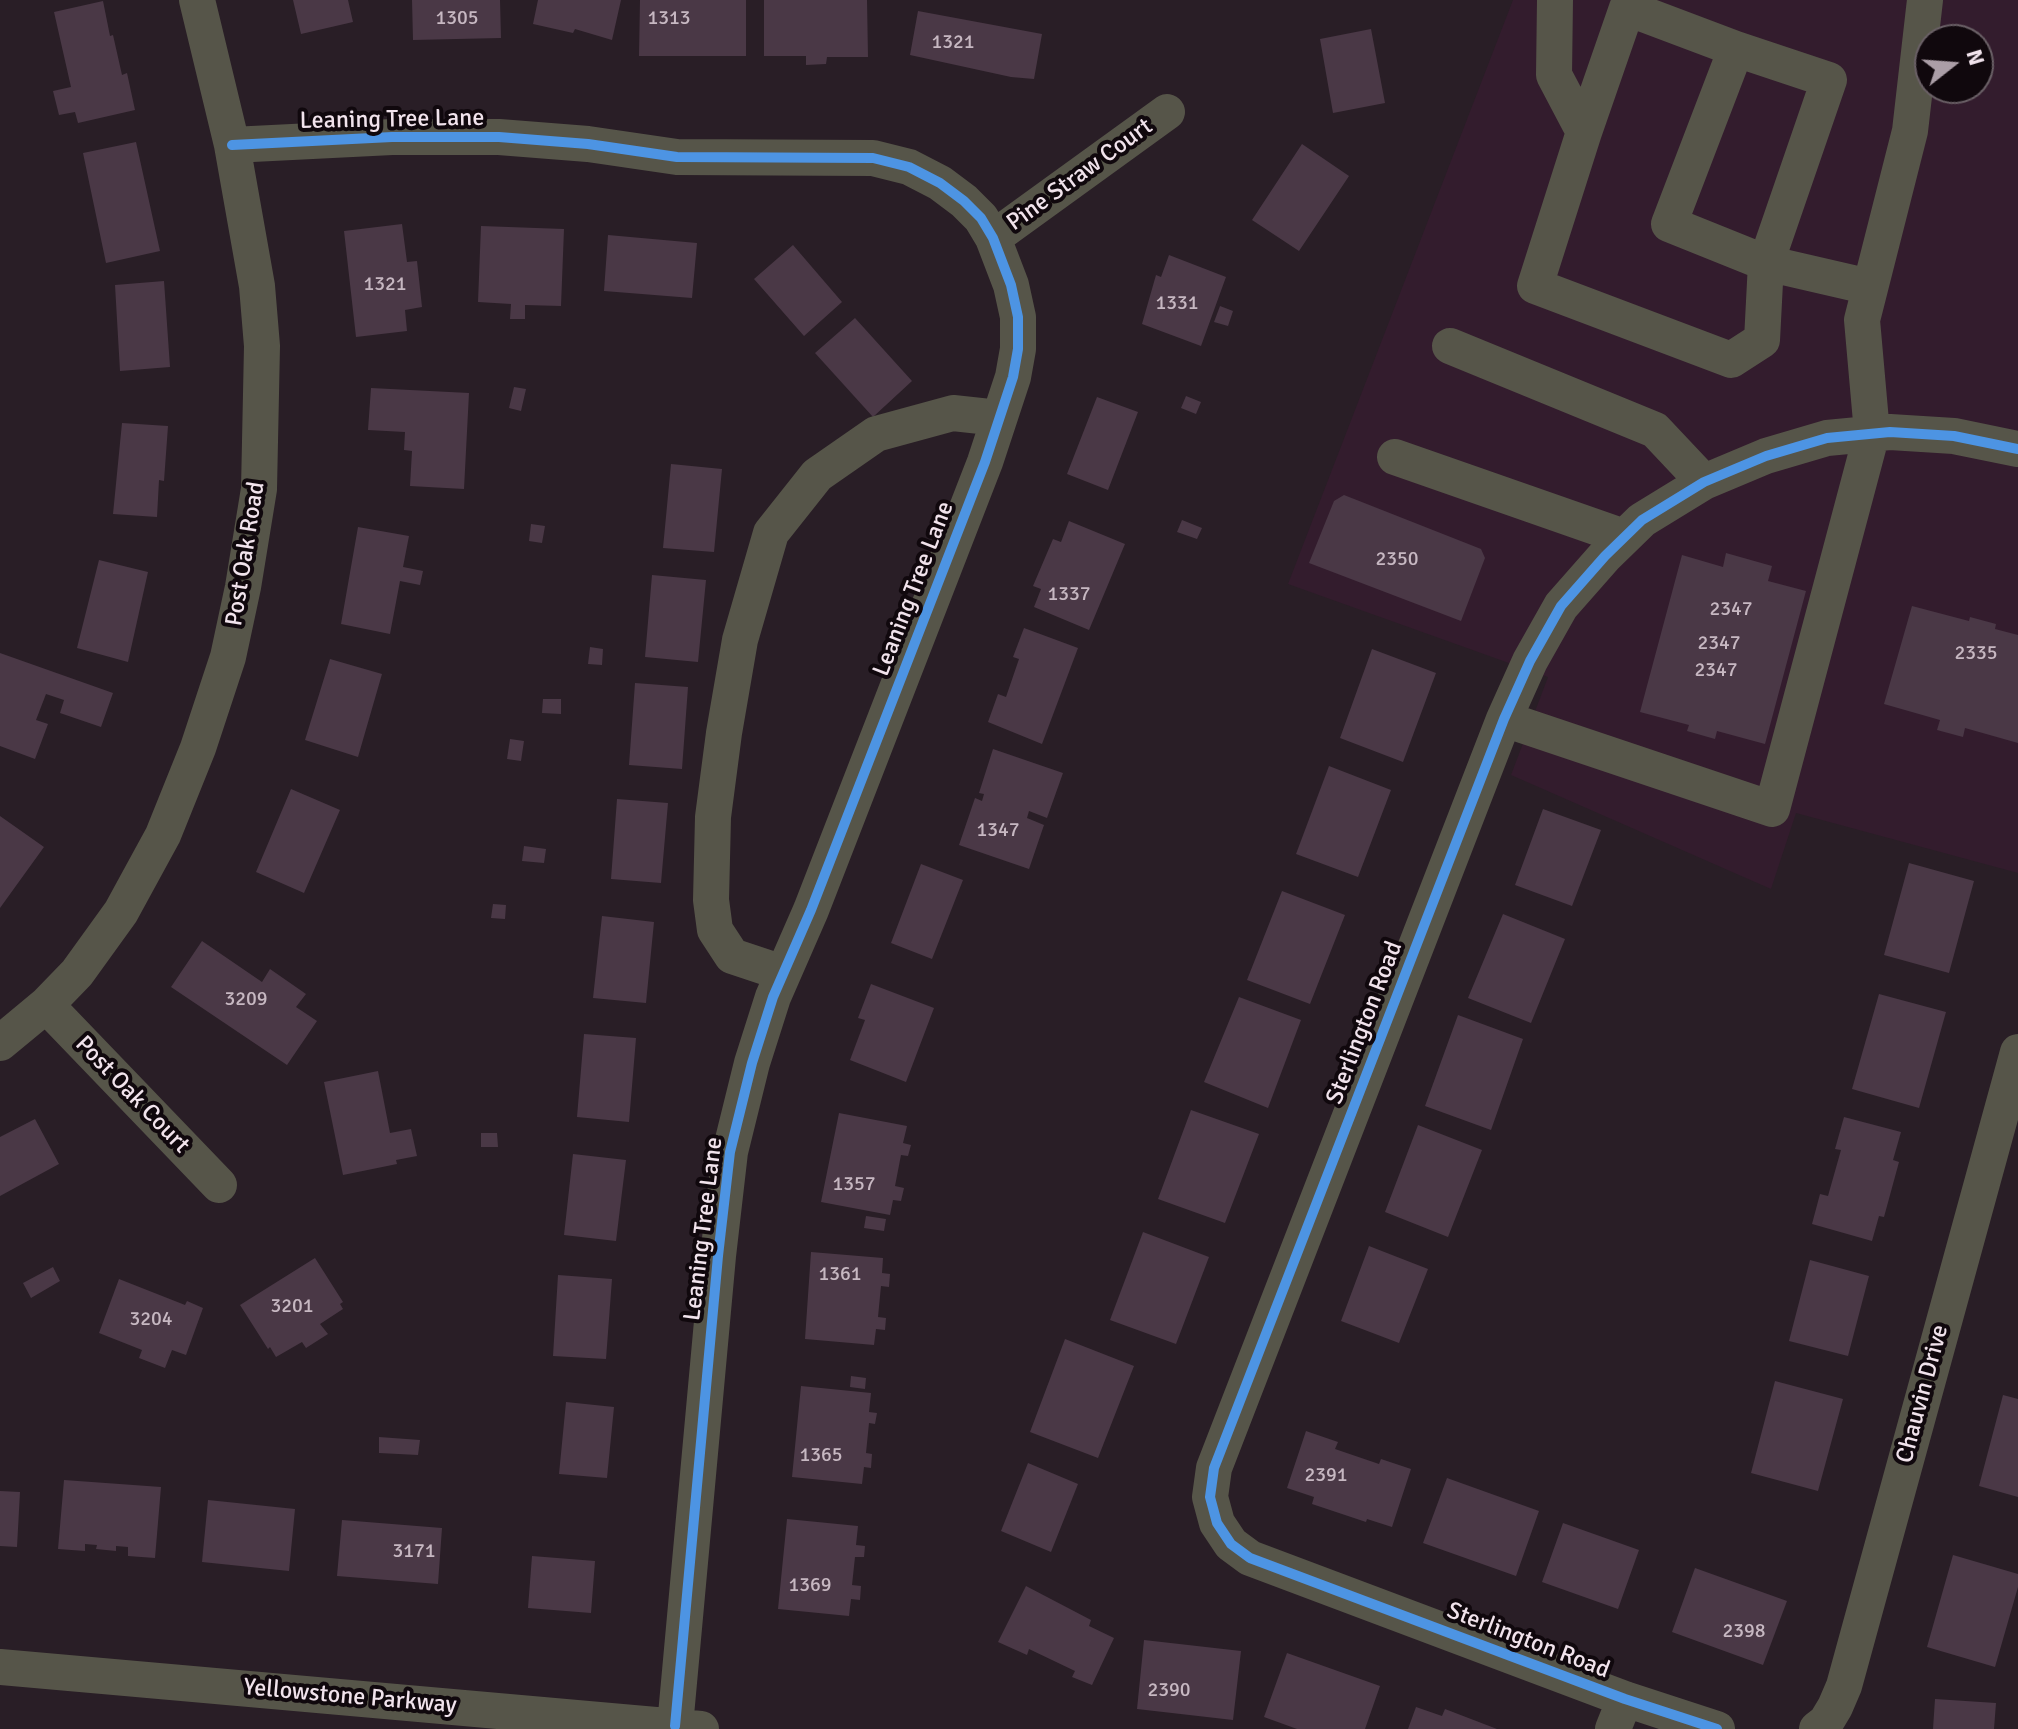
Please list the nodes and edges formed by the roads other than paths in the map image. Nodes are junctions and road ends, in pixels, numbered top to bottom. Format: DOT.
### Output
graph roads {
  1 [pos="197,0"];
  2 [pos="1555,0"];
  3 [pos="1925,0"];
  4 [pos="1736,49"];
  5 [pos="1167,112"];
  6 [pos="1584,132"];
  7 [pos="232,145"];
  8 [pos="993,238"];
  9 [pos="1766,263"];
  10 [pos="1870,287"];
  11 [pos="1450,346"];
  12 [pos="999,418"];
  13 [pos="1872,433"];
  14 [pos="2018,449"];
  15 [pos="1395,457"];
  16 [pos="1704,482"];
  17 [pos="1624,537"];
  18 [pos="1504,719"];
  19 [pos="783,973"];
  20 [pos="46,1005"];
  21 [pos="0,1043"];
  22 [pos="2018,1052"];
  23 [pos="219,1185"];
  24 [pos="0,1667"];
  25 [pos="1619,1714"];
  26 [pos="688,1727"];
  27 [pos="1717,1729"];
  28 [pos="1817,1729"];
  1 -- 7 [label="street, Post Oak Road"];
  2 -- 6 [label="street"];
  3 -- 10 [label="street"];
  4 -- 6 [label="street"];
  4 -- 9 [label="street"];
  4 -- 9 [label="street"];
  5 -- 8 [label="street, Pine Straw Court"];
  6 -- 9 [label="street"];
  7 -- 8 [label="street, Leaning Tree Lane"];
  7 -- 20 [label="street, Post Oak Road"];
  8 -- 12 [label="street, Leaning Tree Lane"];
  9 -- 10 [label="street"];
  10 -- 13 [label="street"];
  11 -- 16 [label="street"];
  12 -- 19 [label="street, Leaning Tree Lane"];
  12 -- 19 [label="street"];
  13 -- 14 [label="street, Sterlington Road"];
  13 -- 16 [label="street, Sterlington Road"];
  13 -- 18 [label="street"];
  15 -- 17 [label="street"];
  16 -- 17 [label="street, Sterlington Road"];
  17 -- 18 [label="street, Sterlington Road"];
  18 -- 25 [label="street, Sterlington Road"];
  19 -- 26 [label="street, Leaning Tree Lane"];
  20 -- 21 [label="street, Post Oak Road"];
  20 -- 23 [label="street, Post Oak Court"];
  22 -- 28 [label="street, Chauvin Drive"];
  24 -- 26 [label="street, Yellowstone Parkway"];
  25 -- 27 [label="street"];
}
